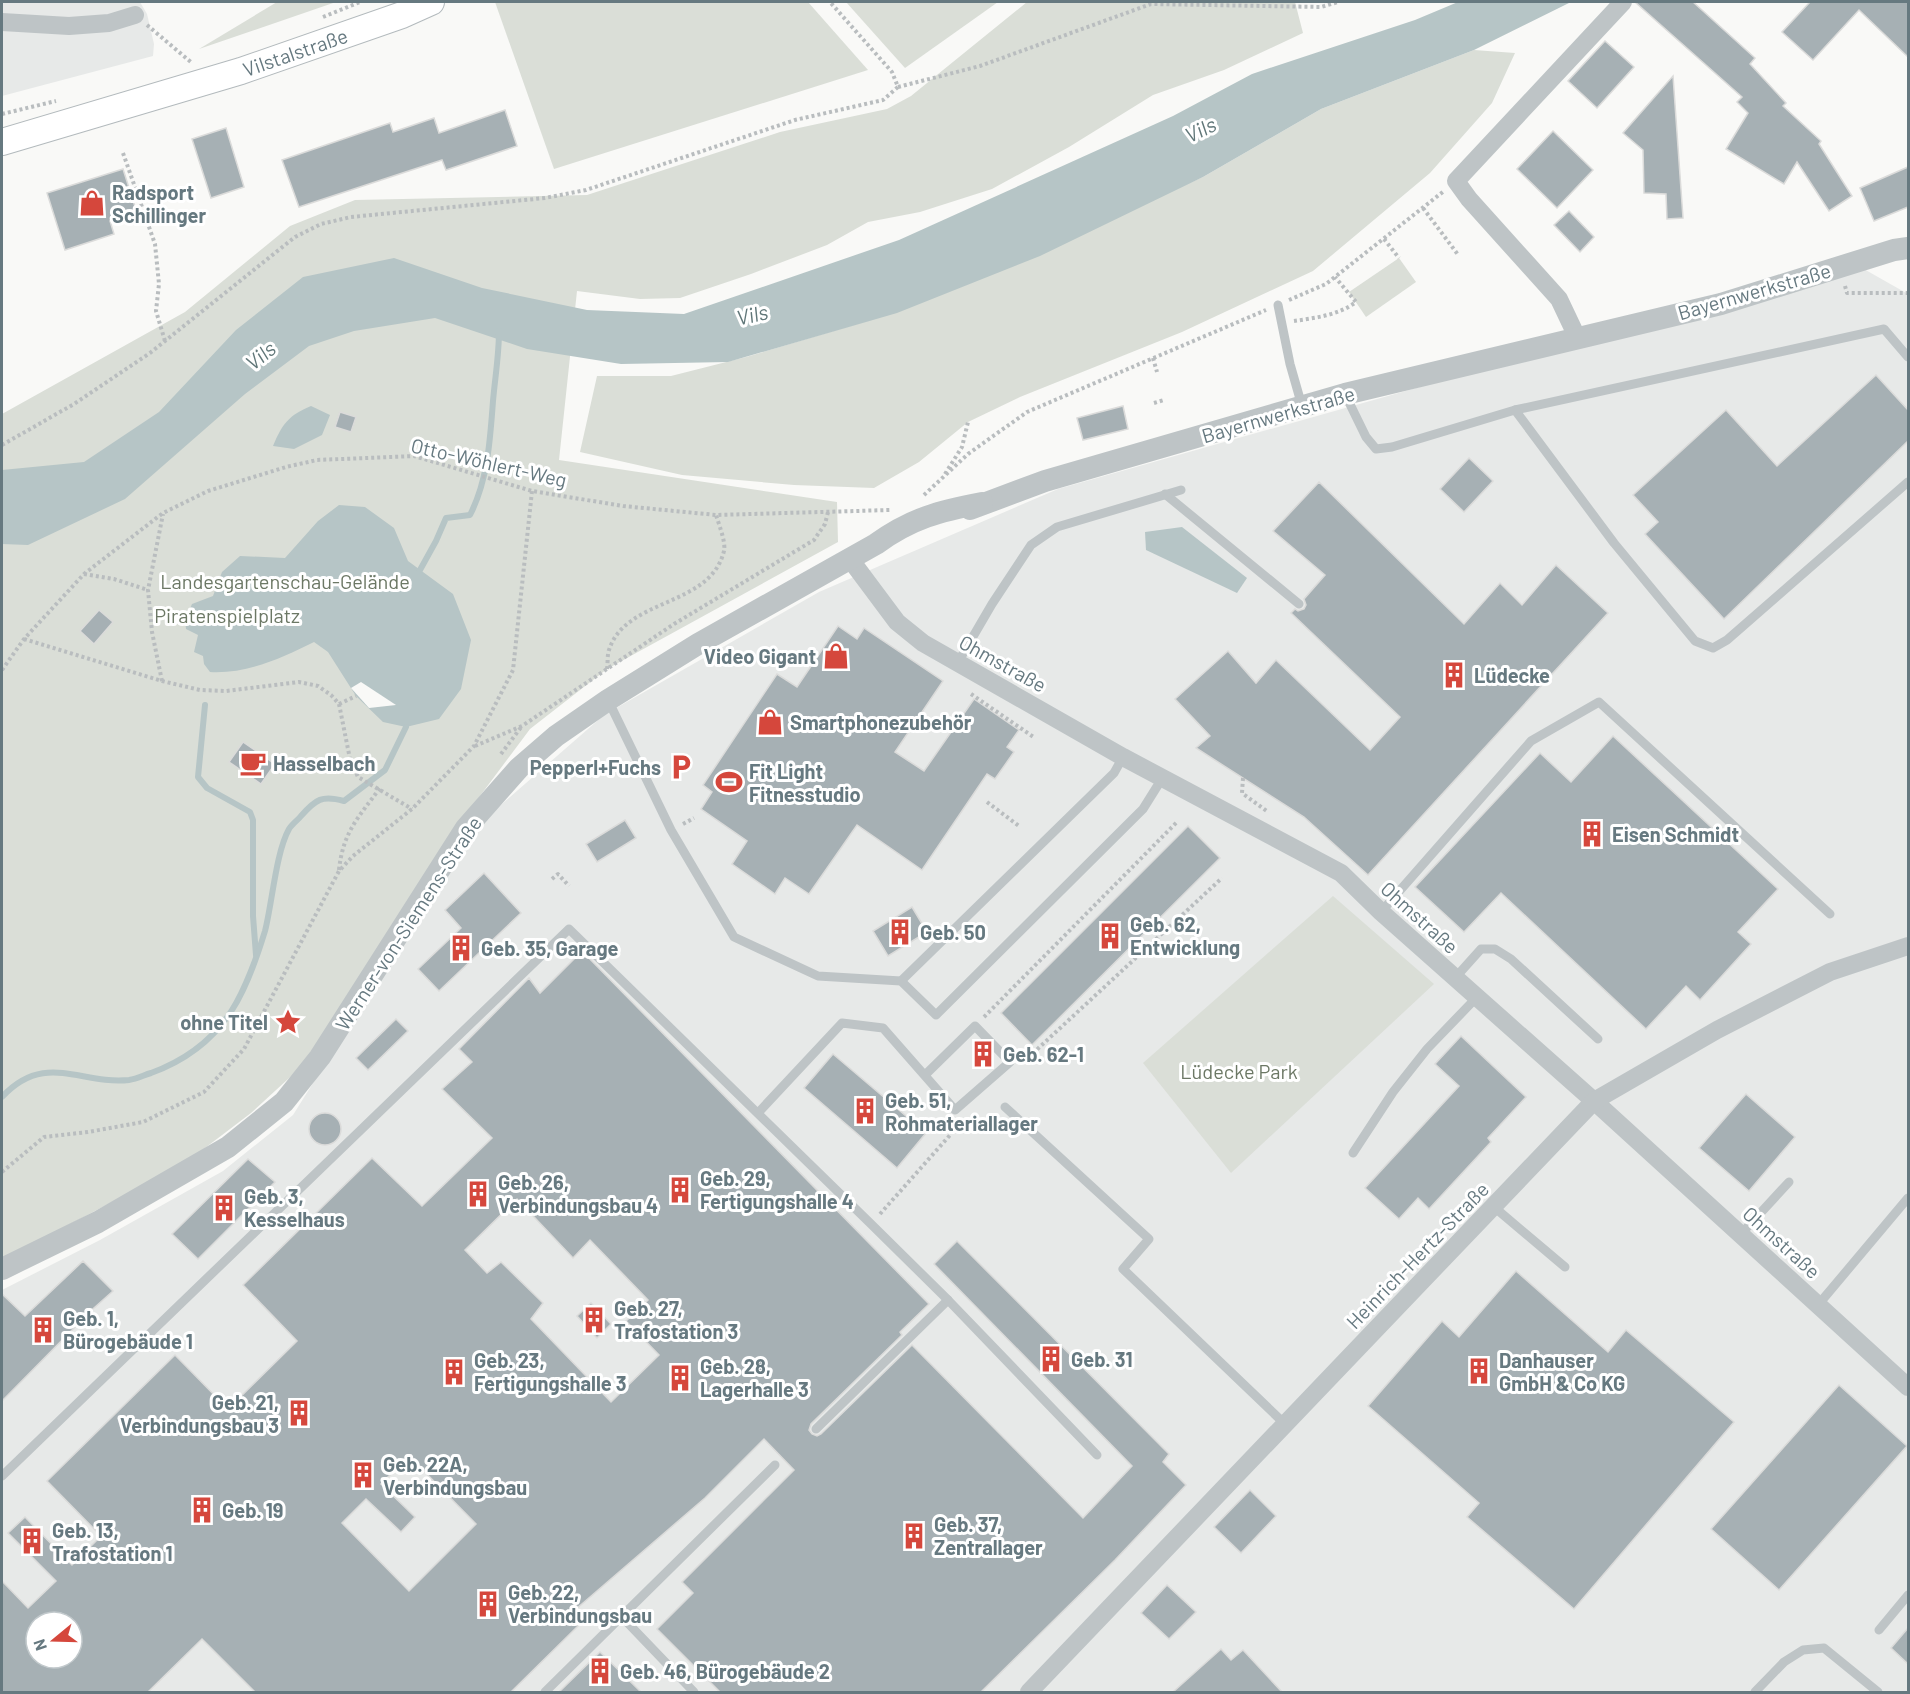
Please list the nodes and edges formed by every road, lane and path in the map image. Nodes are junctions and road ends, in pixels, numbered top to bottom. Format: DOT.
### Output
graph roads {
  1 [pos="431,2"];
  2 [pos="831,2"];
  3 [pos="1338,2"];
  4 [pos="1623,2"];
  5 [pos="135,15"];
  6 [pos="2,22"];
  7 [pos="195,65"];
  8 [pos="898,87"];
  9 [pos="2,142"];
  10 [pos="123,153"];
  11 [pos="1456,181"];
  12 [pos="1423,208"];
  13 [pos="1384,239"];
  14 [pos="1901,249"];
  15 [pos="1459,256"];
  16 [pos="1399,258"];
  17 [pos="1335,277"];
  18 [pos="1847,292"];
  19 [pos="1908,293"];
  20 [pos="1278,305"];
  21 [pos="1281,322"];
  22 [pos="1577,337"];
  23 [pos="165,341"];
  24 [pos="1908,357"];
  25 [pos="1153,358"];
  26 [pos="1157,372"];
  27 [pos="1345,394"];
  28 [pos="1164,400"];
  29 [pos="1154,403"];
  30 [pos="1302,406"];
  31 [pos="1515,410"];
  32 [pos="968,422"];
  33 [pos="2,445"];
  34 [pos="943,477"];
  35 [pos="1908,482"];
  36 [pos="1181,490"];
  37 [pos="532,491"];
  38 [pos="1165,494"];
  39 [pos="923,495"];
  40 [pos="889,511"];
  41 [pos="828,512"];
  42 [pos="163,513"];
  43 [pos="716,515"];
  44 [pos="850,559"];
  45 [pos="84,574"];
  46 [pos="148,590"];
  47 [pos="1299,604"];
  48 [pos="24,639"];
  49 [pos="10,658"];
  50 [pos="2,660"];
  51 [pos="957,664"];
  52 [pos="607,669"];
  53 [pos="2,670"];
  54 [pos="162,681"];
  55 [pos="963,688"];
  56 [pos="356,696"];
  57 [pos="608,700"];
  58 [pos="339,704"];
  59 [pos="522,726"];
  60 [pos="1035,738"];
  61 [pos="474,746"];
  62 [pos="1123,757"];
  63 [pos="495,764"];
  64 [pos="1163,777"];
  65 [pos="378,788"];
  66 [pos="987,802"];
  67 [pos="412,809"];
  68 [pos="1176,822"];
  69 [pos="1019,826"];
  70 [pos="339,871"];
  71 [pos="1222,878"];
  72 [pos="552,879"];
  73 [pos="569,886"];
  74 [pos="1381,912"];
  75 [pos="1830,914"];
  76 [pos="1908,946"];
  77 [pos="1455,978"];
  78 [pos="901,981"];
  79 [pos="958,993"];
  80 [pos="1477,997"];
  81 [pos="1598,1039"];
  82 [pos="1010,1062"];
  83 [pos="925,1075"];
  84 [pos="1594,1101"];
  85 [pos="1005,1107"];
  86 [pos="955,1110"];
  87 [pos="758,1113"];
  88 [pos="1353,1153"];
  89 [pos="2,1172"];
  90 [pos="1789,1182"];
  91 [pos="1908,1198"];
  92 [pos="1494,1207"];
  93 [pos="885,1208"];
  94 [pos="1741,1234"];
  95 [pos="1565,1267"];
  96 [pos="2,1269"];
  97 [pos="948,1300"];
  98 [pos="1818,1305"];
  99 [pos="1908,1387"];
  100 [pos="1286,1425"];
  101 [pos="816,1429"];
  102 [pos="1097,1455"];
  103 [pos="775,1466"];
  104 [pos="2,1476"];
  105 [pos="1908,1595"];
  106 [pos="622,1617"];
  107 [pos="1879,1630"];
  108 [pos="690,1691"];
  109 [pos="545,1692"];
  110 [pos="1029,1692"];
  111 [pos="1755,1692"];
  112 [pos="1878,1692"];
  1 -- 9 [label="main road, Vilstalstraße"];
  2 -- 8 [label="path"];
  3 -- 8 [label="path"];
  4 -- 11 [label="street"];
  5 -- 6 [label="street"];
  5 -- 7 [label="path"];
  8 -- 23 [label="path"];
  10 -- 23 [label="path"];
  11 -- 12 [label="path"];
  11 -- 22 [label="street"];
  12 -- 13 [label="path"];
  12 -- 15 [label="path"];
  13 -- 16 [label="path"];
  13 -- 17 [label="path"];
  14 -- 22 [label="street, Bayernwerkstraße"];
  17 -- 20 [label="path"];
  17 -- 21 [label="path"];
  18 -- 19 [label="path"];
  20 -- 21 [label="lane"];
  20 -- 25 [label="path"];
  21 -- 30 [label="lane"];
  22 -- 27 [label="street, Bayernwerkstraße"];
  23 -- 33 [label="path"];
  24 -- 31 [label="lane"];
  25 -- 26 [label="path"];
  25 -- 34 [label="path"];
  27 -- 30 [label="street, Bayernwerkstraße"];
  27 -- 31 [label="lane"];
  28 -- 29 [label="path"];
  30 -- 44 [label="street, Bayernwerkstraße"];
  31 -- 35 [label="lane"];
  32 -- 34 [label="path"];
  34 -- 39 [label="path"];
  36 -- 38 [label="lane"];
  37 -- 42 [label="path, Otto-Wöhlert-Weg"];
  37 -- 43 [label="path, Otto-Wöhlert-Weg"];
  37 -- 61 [label="path"];
  38 -- 47 [label="lane"];
  38 -- 51 [label="lane"];
  40 -- 41 [label="path, Otto-Wöhlert-Weg"];
  41 -- 43 [label="path, Otto-Wöhlert-Weg"];
  41 -- 52 [label="path"];
  42 -- 45 [label="path, Otto-Wöhlert-Weg"];
  42 -- 46 [label="path"];
  43 -- 52 [label="path"];
  44 -- 51 [label="street, Ohmstraße"];
  44 -- 57 [label="street, Werner-von-Siemens-Straße"];
  45 -- 46 [label="path"];
  45 -- 48 [label="path, Otto-Wöhlert-Weg"];
  46 -- 54 [label="path"];
  48 -- 49 [label="path, Otto-Wöhlert-Weg"];
  48 -- 54 [label="path"];
  49 -- 50 [label="path"];
  49 -- 53 [label="path, Otto-Wöhlert-Weg"];
  51 -- 62 [label="street, Ohmstraße"];
  52 -- 59 [label="path"];
  54 -- 58 [label="path"];
  55 -- 60 [label="path"];
  56 -- 58 [label="path"];
  57 -- 78 [label="lane"];
  57 -- 96 [label="street, Werner-von-Siemens-Straße"];
  58 -- 65 [label="path"];
  59 -- 61 [label="path"];
  59 -- 63 [label="path"];
  61 -- 67 [label="path"];
  62 -- 64 [label="street, Ohmstraße"];
  62 -- 78 [label="lane"];
  64 -- 74 [label="street, Ohmstraße"];
  64 -- 79 [label="lane"];
  65 -- 67 [label="path"];
  65 -- 70 [label="path"];
  66 -- 69 [label="path"];
  67 -- 70 [label="path"];
  68 -- 79 [label="path"];
  70 -- 89 [label="path"];
  71 -- 82 [label="path"];
  72 -- 73 [label="path"];
  74 -- 75 [label="lane"];
  74 -- 77 [label="street, Ohmstraße"];
  76 -- 84 [label="street, Heinrich-Hertz-Straße"];
  77 -- 80 [label="street, Ohmstraße"];
  77 -- 81 [label="lane"];
  78 -- 79 [label="lane"];
  80 -- 84 [label="street, Ohmstraße"];
  80 -- 88 [label="lane"];
  82 -- 83 [label="lane"];
  82 -- 86 [label="lane"];
  83 -- 86 [label="lane"];
  83 -- 87 [label="lane"];
  84 -- 92 [label="street, Heinrich-Hertz-Straße"];
  84 -- 94 [label="street, Ohmstraße"];
  85 -- 100 [label="lane"];
  86 -- 93 [label="path"];
  87 -- 97 [label="lane"];
  87 -- 104 [label="lane"];
  90 -- 94 [label="lane"];
  91 -- 98 [label="lane"];
  92 -- 95 [label="lane"];
  92 -- 100 [label="street, Heinrich-Hertz-Straße"];
  94 -- 98 [label="street, Ohmstraße"];
  97 -- 101 [label="lane"];
  97 -- 102 [label="lane"];
  98 -- 99 [label="street, Ohmstraße"];
  100 -- 110 [label="street, Heinrich-Hertz-Straße"];
  103 -- 106 [label="lane"];
  105 -- 107 [label="lane"];
  106 -- 108 [label="lane"];
  106 -- 109 [label="lane"];
  111 -- 112 [label="lane"];
}
